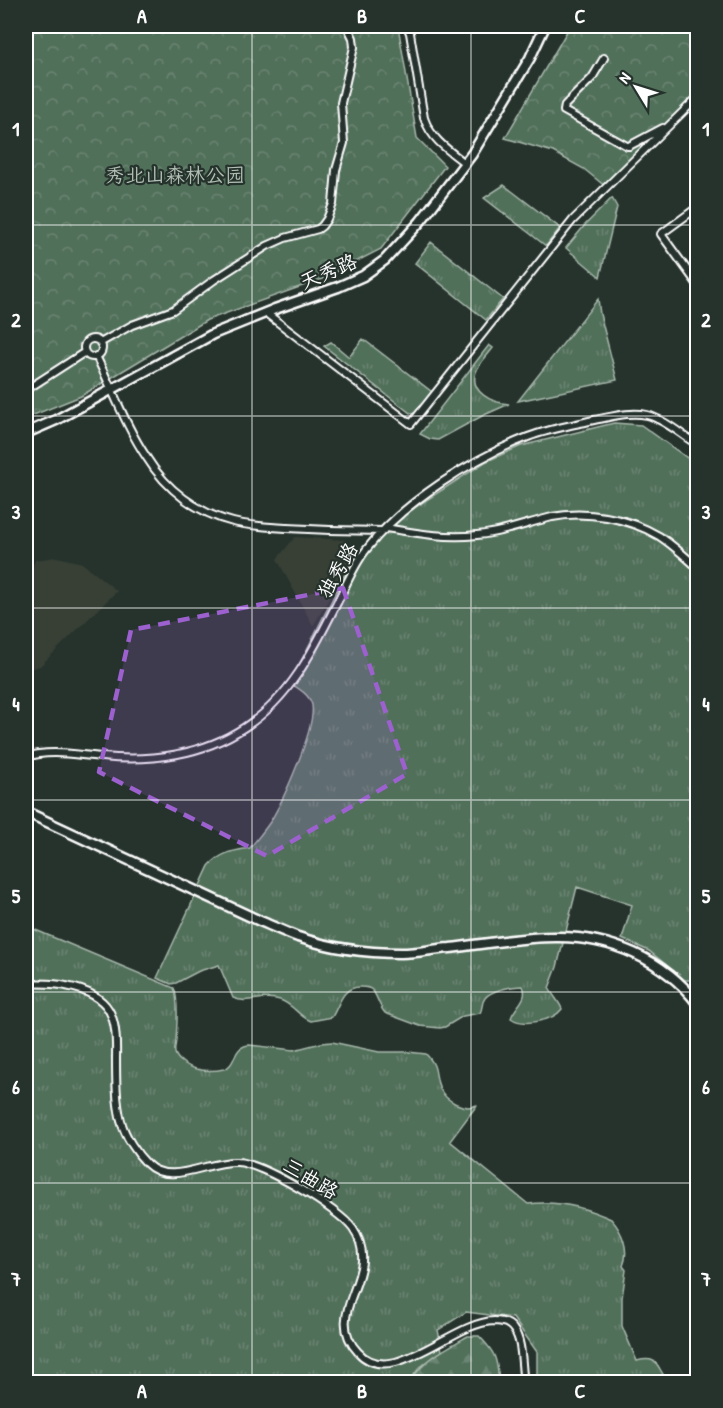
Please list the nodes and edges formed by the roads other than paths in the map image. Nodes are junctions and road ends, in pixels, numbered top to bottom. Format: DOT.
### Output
graph roads {
  1 [pos="347,26"];
  2 [pos="407,26"];
  3 [pos="545,26"];
  4 [pos="604,58"];
  5 [pos="698,97"];
  6 [pos="673,121"];
  7 [pos="465,163"];
  8 [pos="698,207"];
  9 [pos="698,285"];
  10 [pos="266,313"];
  11 [pos="100,343"];
  12 [pos="85,352"];
  13 [pos="96,356"];
  14 [pos="112,389"];
  15 [pos="26,390"];
  16 [pos="26,434"];
  17 [pos="698,446"];
  18 [pos="384,529"];
  19 [pos="698,568"];
  20 [pos="26,757"];
  21 [pos="26,812"];
  22 [pos="26,983"];
  23 [pos="698,1004"];
  24 [pos="524,1383"];
  1 -- 11 [label="street"];
  2 -- 7 [label="street"];
  3 -- 7 [label="main road, 天秀路"];
  4 -- 6 [label="street"];
  5 -- 6 [label="street"];
  6 -- 10 [label="street"];
  7 -- 10 [label="main road, 天秀路"];
  8 -- 9 [label="street"];
  10 -- 14 [label="main road, 天秀路"];
  11 -- 12 [label="street"];
  11 -- 13 [label="street"];
  12 -- 13 [label="street"];
  12 -- 15 [label="street"];
  13 -- 14 [label="street"];
  14 -- 16 [label="main road, 天秀路"];
  14 -- 18 [label="street"];
  17 -- 18 [label="street, 独秀路"];
  18 -- 19 [label="street"];
  18 -- 20 [label="street, 独秀路"];
  21 -- 23 [label="main road"];
  22 -- 24 [label="street, 三曲路"];
}
